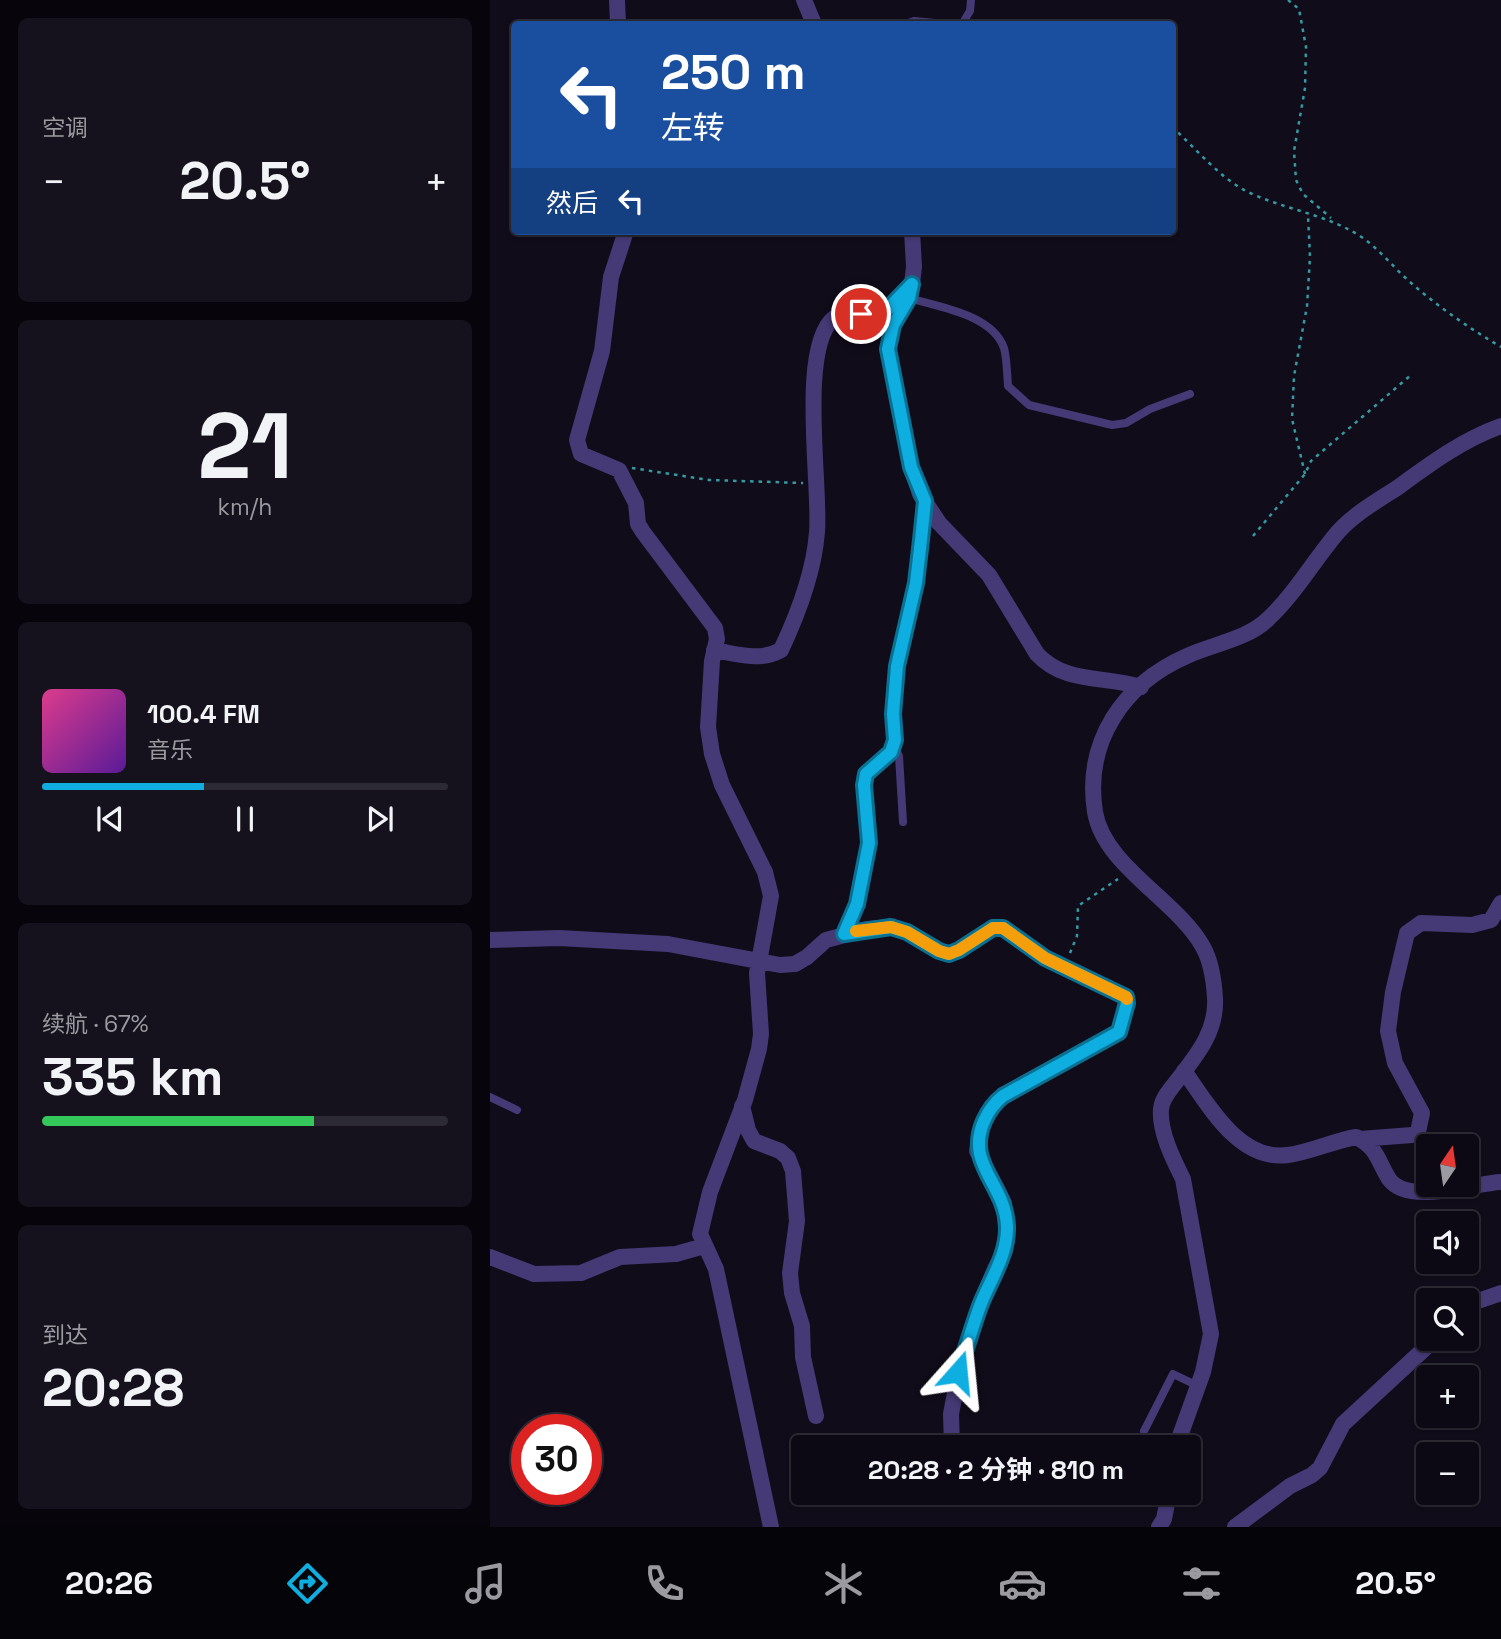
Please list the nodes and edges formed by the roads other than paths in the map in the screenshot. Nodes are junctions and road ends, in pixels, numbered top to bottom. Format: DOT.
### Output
graph roads {
  1 [pos="617,0"];
  2 [pos="804,0"];
  3 [pos="971,0"];
  4 [pos="618,21"];
  5 [pos="813,21"];
  6 [pos="964,21"];
  7 [pos="625,235"];
  8 [pos="913,235"];
  9 [pos="910,291"];
  10 [pos="1190,394"];
  11 [pos="1501,426"];
  12 [pos="925,501"];
  13 [pos="714,650"];
  14 [pos="1141,687"];
  15 [pos="894,745"];
  16 [pos="903,822"];
  17 [pos="1501,903"];
  18 [pos="844,934"];
  19 [pos="490,941"];
  20 [pos="760,961"];
  21 [pos="1184,1071"];
  22 [pos="490,1097"];
  23 [pos="742,1105"];
  24 [pos="517,1110"];
  25 [pos="1360,1139"];
  26 [pos="1501,1182"];
  27 [pos="704,1246"];
  28 [pos="490,1257"];
  29 [pos="1501,1293"];
  30 [pos="1479,1301"];
  31 [pos="1422,1351"];
  32 [pos="1198,1386"];
  33 [pos="816,1416"];
  34 [pos="1144,1431"];
  35 [pos="952,1435"];
  36 [pos="1180,1435"];
  37 [pos="1167,1505"];
  38 [pos="771,1527"];
  39 [pos="1159,1527"];
  40 [pos="1236,1527"];
  1 -- 4 [label="street"];
  2 -- 5 [label="street"];
  3 -- 6 [label="lane"];
  7 -- 13 [label="street"];
  8 -- 9 [label="street"];
  9 -- 10 [label="lane"];
  9 -- 12 [label="street"];
  9 -- 13 [label="street"];
  11 -- 14 [label="street"];
  12 -- 14 [label="street"];
  12 -- 15 [label="street"];
  13 -- 20 [label="street"];
  14 -- 21 [label="street"];
  15 -- 16 [label="lane"];
  15 -- 18 [label="street"];
  17 -- 25 [label="street"];
  18 -- 20 [label="street"];
  18 -- 35 [label="street"];
  19 -- 20 [label="street"];
  20 -- 23 [label="street"];
  21 -- 25 [label="street"];
  21 -- 32 [label="street"];
  22 -- 24 [label="lane"];
  23 -- 27 [label="street"];
  23 -- 33 [label="street"];
  25 -- 26 [label="street"];
  27 -- 28 [label="street"];
  27 -- 38 [label="street"];
  29 -- 30 [label="street"];
  31 -- 40 [label="street"];
  32 -- 34 [label="lane"];
  32 -- 36 [label="street"];
  37 -- 39 [label="street"];
}
